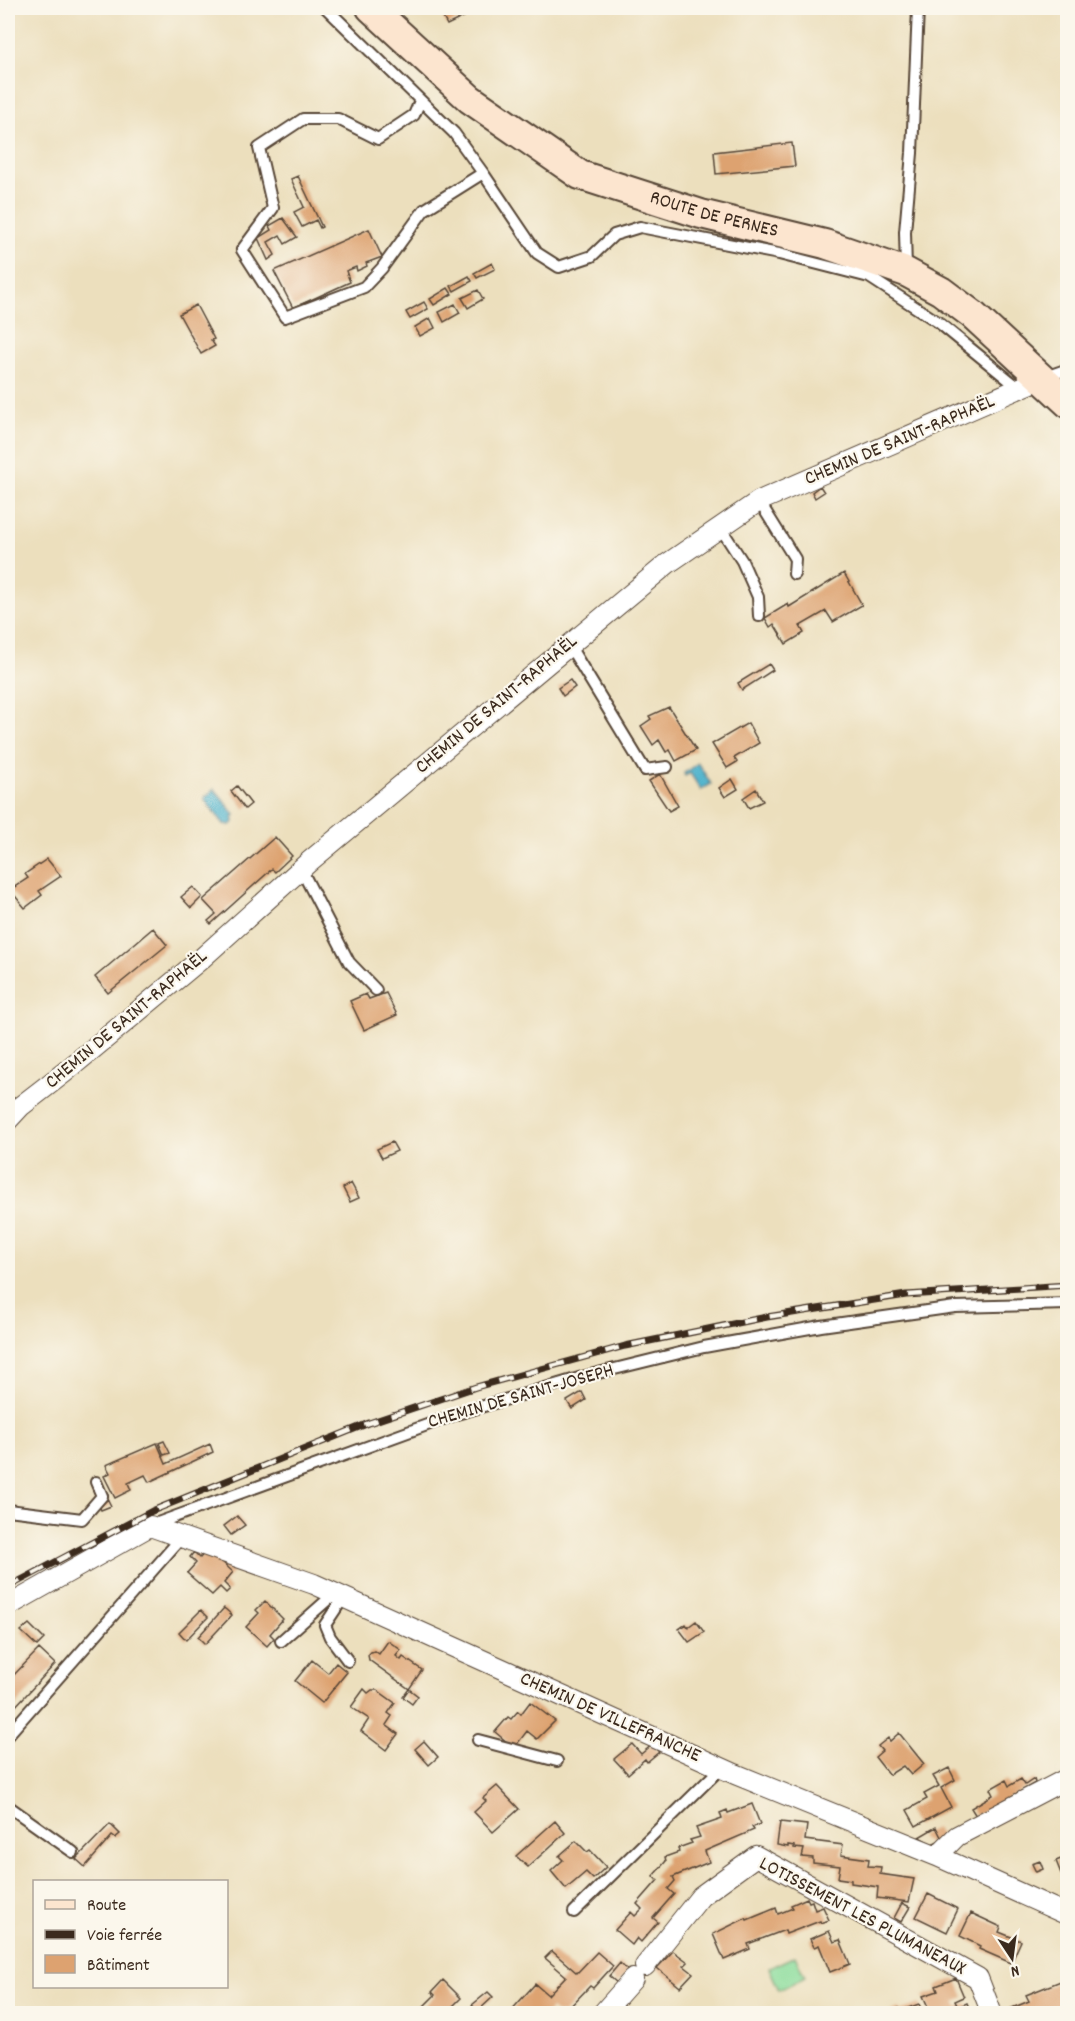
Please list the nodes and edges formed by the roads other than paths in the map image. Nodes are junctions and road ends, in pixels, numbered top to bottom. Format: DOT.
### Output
graph roads {
  1 [pos="326,8"];
  2 [pos="371,8"];
  3 [pos="918,8"];
  4 [pos="420,101"];
  5 [pos="483,172"];
  6 [pos="906,272"];
  7 [pos="1043,379"];
  8 [pos="1068,403"];
  9 [pos="759,501"];
  10 [pos="720,527"];
  11 [pos="794,574"];
  12 [pos="759,616"];
  13 [pos="569,645"];
  14 [pos="667,767"];
  15 [pos="301,868"];
  16 [pos="376,990"];
  17 [pos="8,1120"];
  18 [pos="1068,1304"];
  19 [pos="96,1482"];
  20 [pos="8,1510"];
  21 [pos="150,1526"];
  22 [pos="182,1537"];
  23 [pos="339,1596"];
  24 [pos="8,1606"];
  25 [pos="280,1641"];
  26 [pos="348,1661"];
  27 [pos="8,1735"];
  28 [pos="478,1740"];
  29 [pos="557,1761"];
  30 [pos="722,1768"];
  31 [pos="1068,1778"];
  32 [pos="8,1806"];
  33 [pos="73,1852"];
  34 [pos="937,1856"];
  35 [pos="1065,1911"];
  36 [pos="574,1912"];
  37 [pos="602,2013"];
  38 [pos="992,2013"];
  1 -- 4 [label="lane"];
  2 -- 6 [label="street, ROUTE DE PERNES"];
  3 -- 6 [label="lane"];
  4 -- 5 [label="lane"];
  4 -- 5 [label="lane"];
  5 -- 7 [label="lane"];
  6 -- 7 [label="street, ROUTE DE PERNES"];
  7 -- 8 [label="street, ROUTE DE PERNES"];
  7 -- 9 [label="street, CHEMIN DE SAINT-RAPHAËL"];
  9 -- 10 [label="street, CHEMIN DE SAINT-RAPHAËL"];
  9 -- 11 [label="lane"];
  10 -- 12 [label="lane"];
  10 -- 13 [label="street, CHEMIN DE SAINT-RAPHAËL"];
  13 -- 14 [label="lane"];
  13 -- 15 [label="street, CHEMIN DE SAINT-RAPHAËL"];
  15 -- 16 [label="lane"];
  15 -- 17 [label="street, CHEMIN DE SAINT-RAPHAËL"];
  18 -- 21 [label="lane, CHEMIN DE SAINT-JOSEPH"];
  19 -- 20 [label="lane"];
  21 -- 22 [label="street, CHEMIN DE VILLEFRANCHE"];
  21 -- 24 [label="street, CHEMIN DE SAINT-JOSEPH"];
  22 -- 23 [label="street, CHEMIN DE VILLEFRANCHE"];
  22 -- 27 [label="lane"];
  23 -- 25 [label="lane"];
  23 -- 26 [label="lane"];
  23 -- 30 [label="street, CHEMIN DE VILLEFRANCHE"];
  28 -- 29 [label="lane"];
  30 -- 34 [label="street, CHEMIN DE VILLEFRANCHE"];
  30 -- 36 [label="lane"];
  31 -- 34 [label="street"];
  32 -- 33 [label="lane"];
  34 -- 35 [label="street, CHEMIN DE VILLEFRANCHE"];
  37 -- 38 [label="street, LOTISSEMENT LES PLUMANEAUX"];
}
